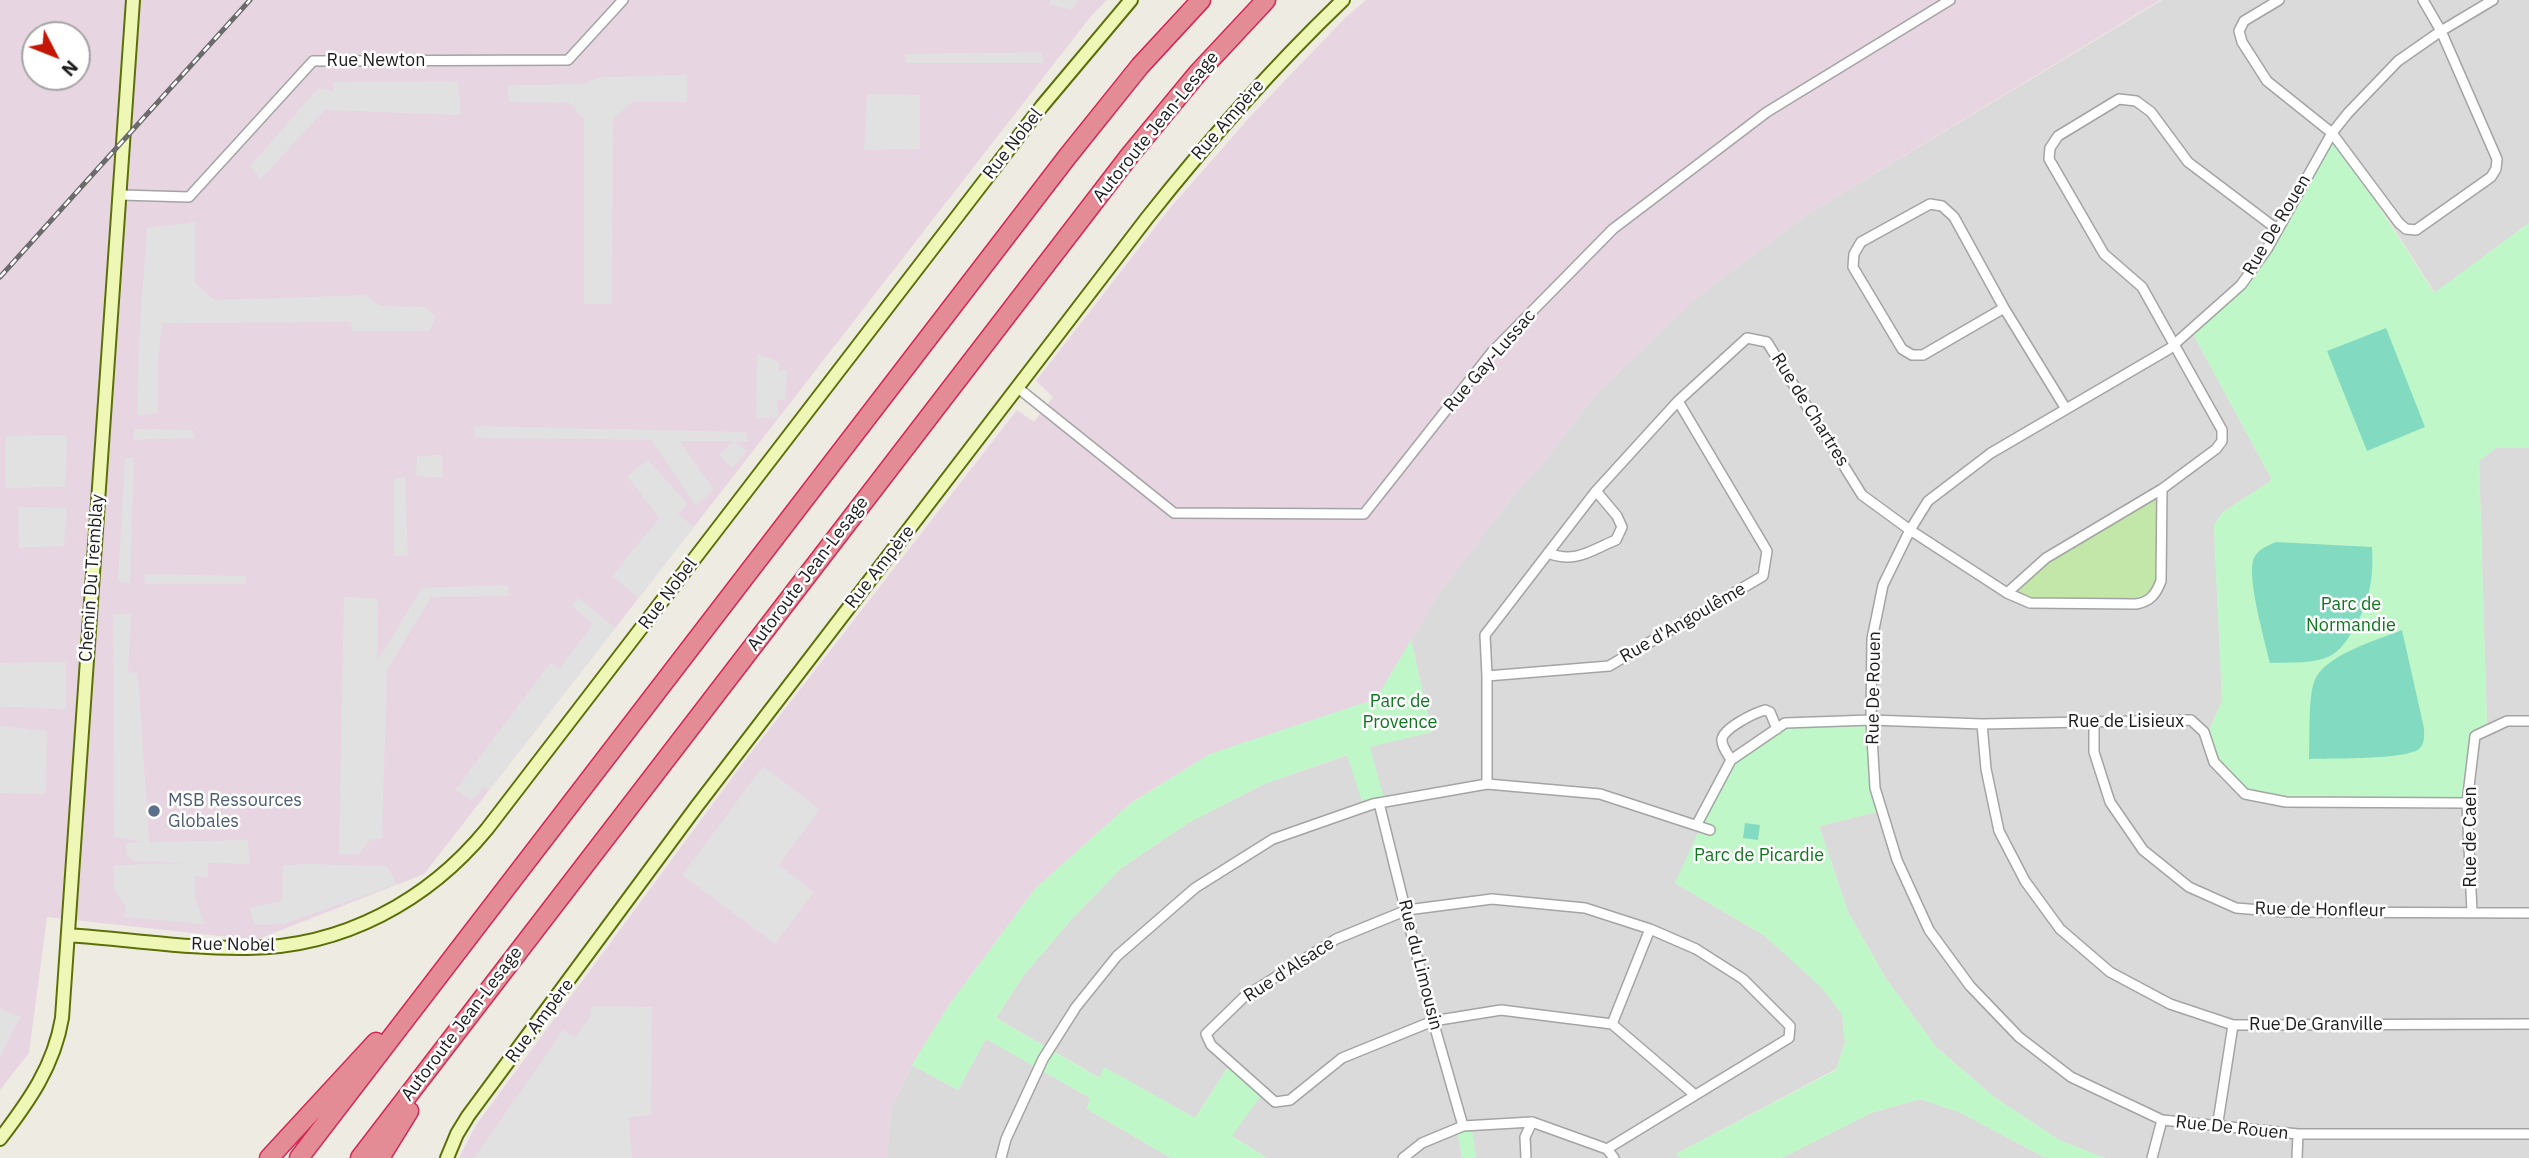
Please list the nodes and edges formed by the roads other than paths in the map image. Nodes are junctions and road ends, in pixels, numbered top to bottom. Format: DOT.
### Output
graph roads {
  1 [pos="133,0"];
  2 [pos="623,0"];
  3 [pos="1131,0"];
  4 [pos="1201,0"];
  5 [pos="1266,0"];
  6 [pos="1343,0"];
  7 [pos="1950,0"];
  8 [pos="2279,0"];
  9 [pos="2423,0"];
  10 [pos="2493,0"];
  11 [pos="2441,31"];
  12 [pos="2332,132"];
  13 [pos="121,195"];
  14 [pos="2278,230"];
  15 [pos="2004,308"];
  16 [pos="2173,345"];
  17 [pos="1018,388"];
  18 [pos="1678,401"];
  19 [pos="2066,409"];
  20 [pos="2162,489"];
  21 [pos="1596,491"];
  22 [pos="1910,530"];
  23 [pos="1548,553"];
  24 [pos="2007,593"];
  25 [pos="1487,676"];
  26 [pos="1871,720"];
  27 [pos="2529,721"];
  28 [pos="2094,722"];
  29 [pos="1982,724"];
  30 [pos="1777,729"];
  31 [pos="1731,760"];
  32 [pos="1487,784"];
  33 [pos="1379,803"];
  34 [pos="2467,803"];
  35 [pos="1697,824"];
  36 [pos="1710,830"];
  37 [pos="1406,910"];
  38 [pos="2472,912"];
  39 [pos="2529,913"];
  40 [pos="1650,929"];
  41 [pos="68,935"];
  42 [pos="443,971"];
  43 [pos="468,1016"];
  44 [pos="1433,1021"];
  45 [pos="1612,1024"];
  46 [pos="2529,1024"];
  47 [pos="2233,1025"];
  48 [pos="1695,1095"];
  49 [pos="2162,1120"];
  50 [pos="1532,1122"];
  51 [pos="1463,1126"];
  52 [pos="2217,1128"];
  53 [pos="2298,1134"];
  54 [pos="2529,1134"];
  55 [pos="0,1139"];
  56 [pos="1607,1149"];
  57 [pos="269,1158"];
  58 [pos="299,1158"];
  59 [pos="360,1158"];
  60 [pos="380,1158"];
  61 [pos="447,1158"];
  62 [pos="1001,1158"];
  63 [pos="1403,1158"];
  64 [pos="1526,1158"];
  65 [pos="1614,1158"];
  66 [pos="2152,1158"];
  67 [pos="2297,1158"];
  1 -- 13 [label="street, Chemin Du Tremblay"];
  2 -- 13 [label="street, Rue Newton"];
  3 -- 41 [label="street, Rue Nobel"];
  4 -- 42 [label="highway"];
  5 -- 43 [label="highway, Autoroute Jean-Lesage"];
  6 -- 17 [label="street, Rue Ampère"];
  7 -- 17 [label="street, Rue Gay-Lussac"];
  8 -- 12 [label="street"];
  9 -- 11 [label="street"];
  10 -- 11 [label="street, Rue De Rouen"];
  11 -- 12 [label="street, Rue De Rouen"];
  11 -- 12 [label="street"];
  12 -- 14 [label="street, Rue De Rouen"];
  13 -- 41 [label="street, Chemin Du Tremblay"];
  14 -- 16 [label="street, Rue De Rouen"];
  14 -- 16 [label="street"];
  15 -- 15 [label="street"];
  15 -- 19 [label="street"];
  16 -- 19 [label="street, Rue De Rouen"];
  16 -- 20 [label="street"];
  17 -- 61 [label="street, Rue Ampère"];
  18 -- 21 [label="street, Rue de Chartres"];
  18 -- 22 [label="street, Rue de Chartres"];
  18 -- 25 [label="street, Rue d'Angoulême"];
  19 -- 22 [label="street, Rue De Rouen"];
  20 -- 24 [label="street"];
  20 -- 24 [label="street, Rue de Chartres"];
  21 -- 23 [label="street, Rue de Chartres"];
  21 -- 23 [label="street"];
  22 -- 24 [label="street, Rue de Chartres"];
  22 -- 26 [label="street, Rue De Rouen"];
  23 -- 25 [label="street, Rue de Chartres"];
  25 -- 32 [label="street, Rue de Chartres"];
  26 -- 29 [label="street, Rue de Lisieux"];
  26 -- 30 [label="street, Rue de Lisieux"];
  26 -- 49 [label="street, Rue De Rouen"];
  27 -- 34 [label="street, Rue de Caen"];
  28 -- 29 [label="street, Rue de Lisieux"];
  28 -- 34 [label="street, Rue de Lisieux"];
  28 -- 38 [label="street, Rue de Honfleur"];
  29 -- 47 [label="street, Rue De Granville"];
  30 -- 31 [label="street"];
  30 -- 31 [label="street"];
  31 -- 35 [label="street"];
  32 -- 33 [label="street"];
  32 -- 35 [label="street"];
  33 -- 37 [label="street, Rue du Limousin"];
  33 -- 62 [label="street"];
  34 -- 38 [label="street, Rue de Caen"];
  35 -- 36 [label="street"];
  37 -- 40 [label="street"];
  37 -- 44 [label="street, Rue du Limousin"];
  37 -- 44 [label="street, Rue d'Alsace"];
  38 -- 39 [label="street, Rue de Honfleur"];
  40 -- 45 [label="street"];
  40 -- 48 [label="street"];
  41 -- 55 [label="street, Chemin Du Tremblay"];
  42 -- 57 [label="highway"];
  42 -- 58 [label="highway"];
  43 -- 59 [label="highway, Autoroute Jean-Lesage"];
  43 -- 60 [label="highway"];
  44 -- 45 [label="street"];
  44 -- 51 [label="street, Rue du Limousin"];
  45 -- 48 [label="street"];
  46 -- 47 [label="street, Rue De Granville"];
  47 -- 52 [label="street"];
  48 -- 56 [label="street"];
  49 -- 52 [label="street, Rue De Rouen"];
  49 -- 66 [label="street"];
  50 -- 51 [label="street"];
  50 -- 56 [label="street"];
  50 -- 64 [label="street"];
  51 -- 63 [label="street"];
  52 -- 53 [label="street, Rue De Rouen"];
  53 -- 54 [label="street, Rue De Rouen"];
  53 -- 67 [label="street"];
  56 -- 65 [label="street"];
}
